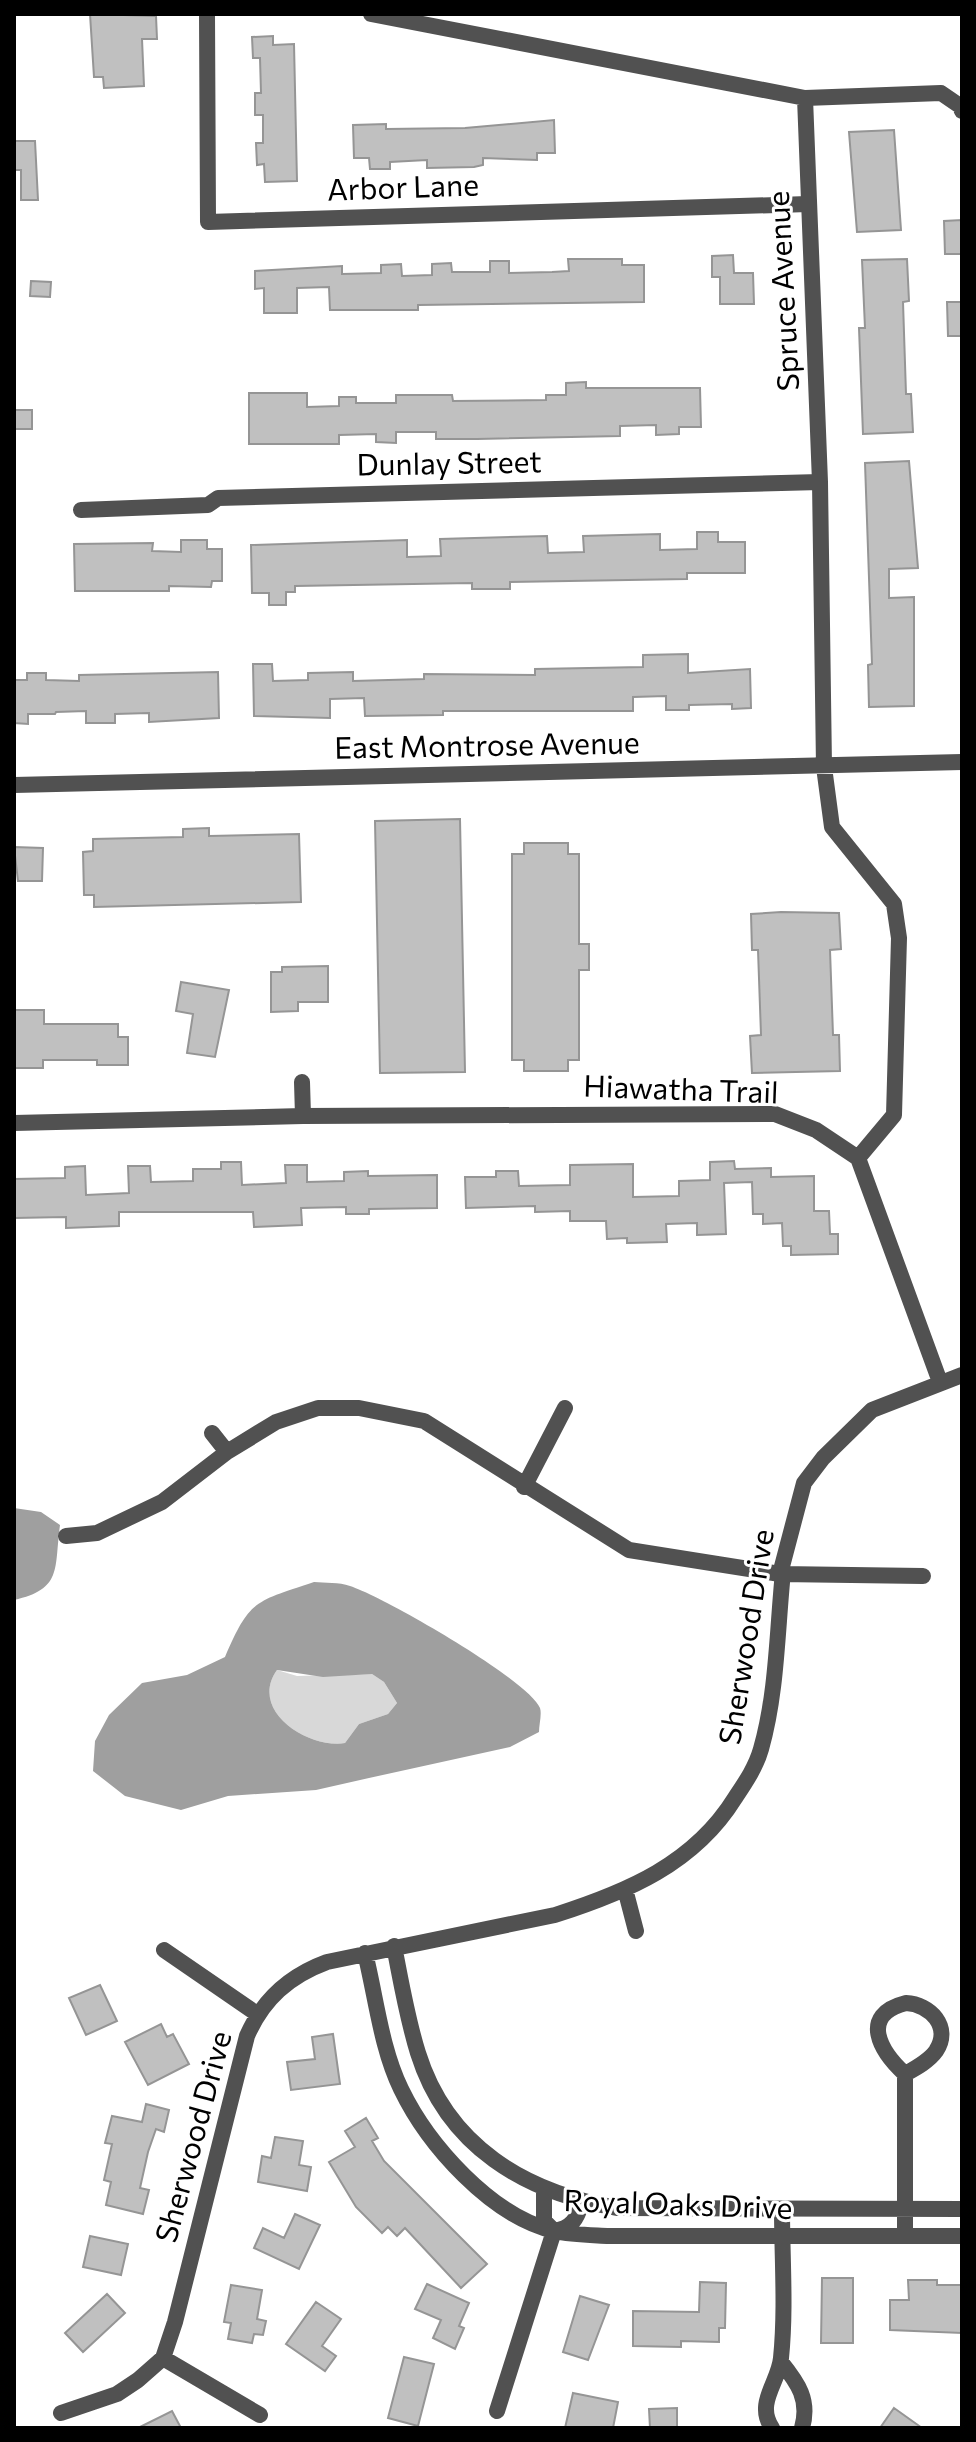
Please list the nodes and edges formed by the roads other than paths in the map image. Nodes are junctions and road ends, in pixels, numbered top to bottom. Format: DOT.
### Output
graph roads {
  1 [pos="207,14"];
  2 [pos="371,14"];
  3 [pos="805,98"];
  4 [pos="962,111"];
  5 [pos="808,204"];
  6 [pos="820,482"];
  7 [pos="81,510"];
  8 [pos="962,762"];
  9 [pos="824,767"];
  10 [pos="14,785"];
  11 [pos="302,1082"];
  12 [pos="303,1116"];
  13 [pos="14,1123"];
  14 [pos="858,1158"];
  15 [pos="962,1375"];
  16 [pos="940,1382"];
  17 [pos="565,1408"];
  18 [pos="212,1433"];
  19 [pos="227,1452"];
  20 [pos="524,1487"];
  21 [pos="66,1536"];
  22 [pos="781,1573"];
  23 [pos="923,1576"];
  24 [pos="625,1889"];
  25 [pos="636,1931"];
  26 [pos="394,1946"];
  27 [pos="164,1950"];
  28 [pos="365,1953"];
  29 [pos="257,2014"];
  30 [pos="905,2074"];
  31 [pos="544,2190"];
  32 [pos="582,2202"];
  33 [pos="782,2209"];
  34 [pos="905,2209"];
  35 [pos="962,2209"];
  36 [pos="554,2231"];
  37 [pos="905,2235"];
  38 [pos="962,2236"];
  39 [pos="782,2237"];
  40 [pos="163,2358"];
  41 [pos="781,2362"];
  42 [pos="497,2411"];
  43 [pos="61,2413"];
  44 [pos="260,2415"];
  45 [pos="772,2428"];
  46 [pos="802,2428"];
  1 -- 5 [label="street, Arbor Lane"];
  2 -- 3 [label="street"];
  3 -- 4 [label="street"];
  3 -- 5 [label="street, Spruce Avenue"];
  5 -- 6 [label="street, Spruce Avenue"];
  6 -- 7 [label="street, Dunlay Street"];
  6 -- 9 [label="street, Spruce Avenue"];
  8 -- 9 [label="street, East Montrose Avenue"];
  9 -- 10 [label="street, East Montrose Avenue"];
  9 -- 14 [label="street, Spruce Avenue"];
  11 -- 12 [label="street"];
  12 -- 13 [label="street, Hiawatha Trail"];
  12 -- 14 [label="street, Hiawatha Trail"];
  14 -- 16 [label="street"];
  15 -- 16 [label="street, Sherwood Drive"];
  16 -- 22 [label="street, Sherwood Drive"];
  17 -- 20 [label="street"];
  18 -- 19 [label="street"];
  19 -- 20 [label="street"];
  19 -- 21 [label="street"];
  20 -- 22 [label="street"];
  22 -- 23 [label="street"];
  22 -- 24 [label="street, Sherwood Drive"];
  24 -- 25 [label="street"];
  24 -- 26 [label="street, Sherwood Drive"];
  26 -- 28 [label="street, Sherwood Drive"];
  26 -- 31 [label="street, Royal Oaks Drive"];
  27 -- 29 [label="street"];
  28 -- 29 [label="street, Sherwood Drive"];
  28 -- 36 [label="street, Royal Oaks Drive"];
  29 -- 40 [label="street, Sherwood Drive"];
  30 -- 30 [label="street"];
  30 -- 34 [label="street"];
  31 -- 32 [label="street, Royal Oaks Drive"];
  31 -- 36 [label="street"];
  32 -- 33 [label="street, Royal Oaks Drive"];
  32 -- 36 [label="street"];
  33 -- 34 [label="street, Royal Oaks Drive"];
  33 -- 39 [label="street"];
  34 -- 35 [label="street, Royal Oaks Drive"];
  34 -- 37 [label="street"];
  36 -- 39 [label="street, Royal Oaks Drive"];
  36 -- 42 [label="street"];
  37 -- 38 [label="street, Royal Oaks Drive"];
  37 -- 39 [label="street, Royal Oaks Drive"];
  39 -- 41 [label="street"];
  40 -- 43 [label="street"];
  40 -- 44 [label="street"];
  41 -- 45 [label="street"];
  41 -- 46 [label="street"];
}
